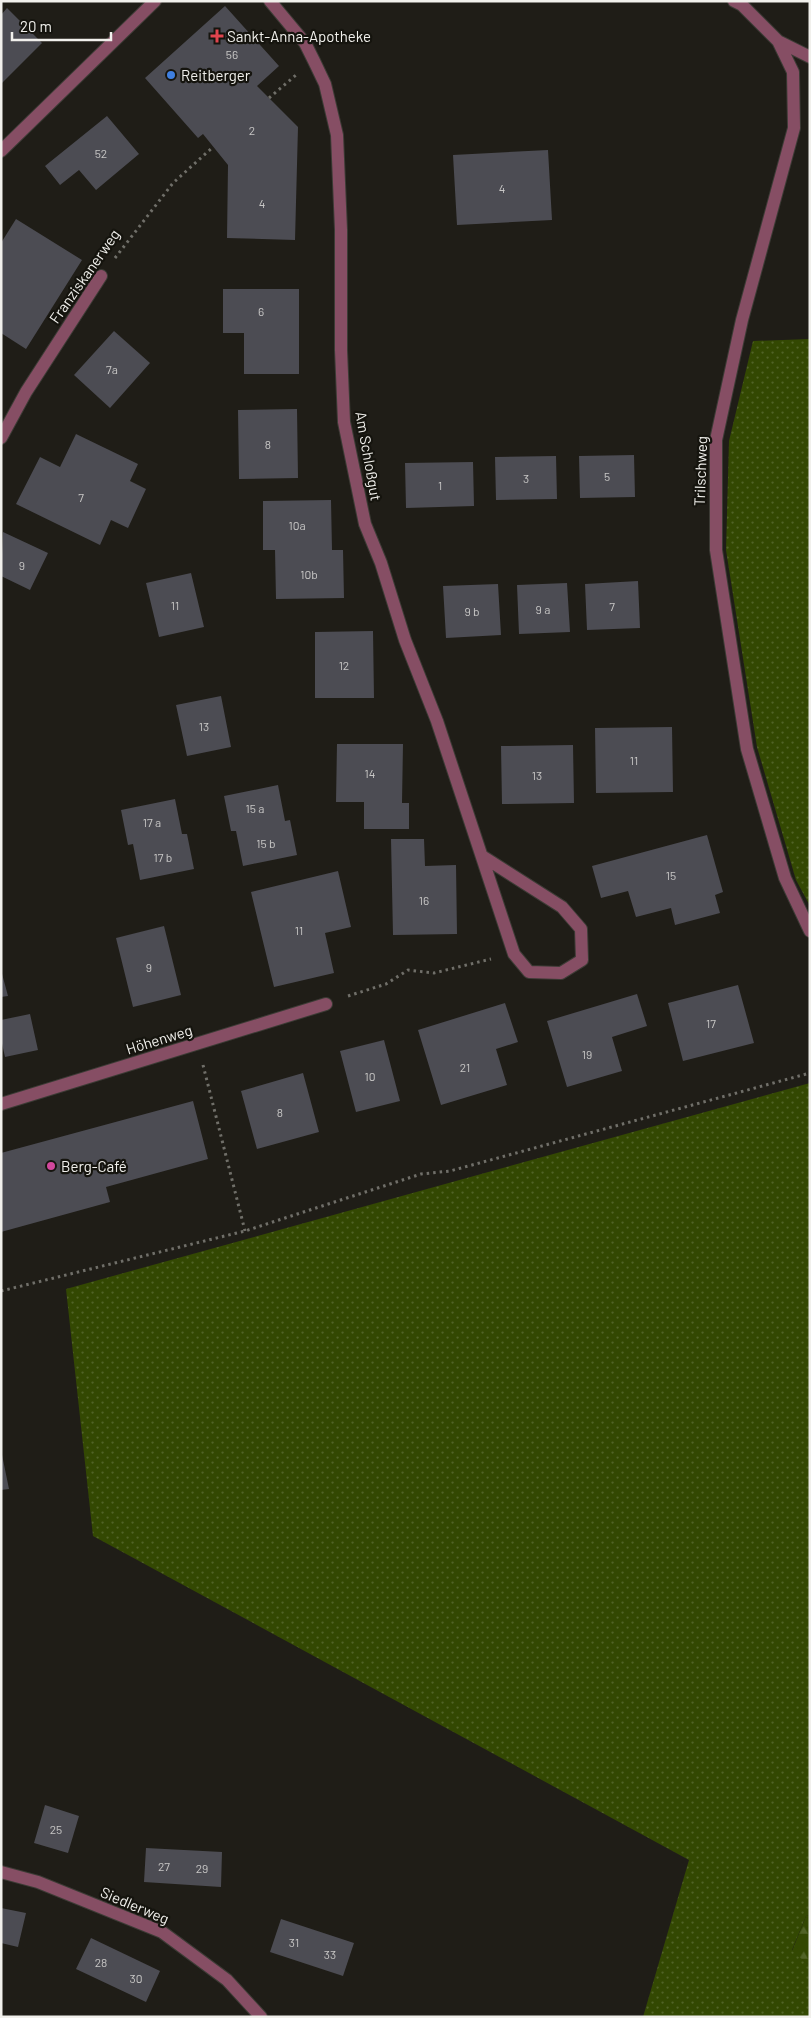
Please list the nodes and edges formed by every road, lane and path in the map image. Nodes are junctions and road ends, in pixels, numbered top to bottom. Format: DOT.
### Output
graph roads {
  1 [pos="155,1"];
  2 [pos="270,1"];
  3 [pos="734,1"];
  4 [pos="778,41"];
  5 [pos="810,57"];
  6 [pos="314,61"];
  7 [pos="268,98"];
  8 [pos="213,147"];
  9 [pos="1,151"];
  10 [pos="101,276"];
  11 [pos="1,438"];
  12 [pos="482,856"];
  13 [pos="810,931"];
  14 [pos="514,954"];
  15 [pos="326,1004"];
  16 [pos="197,1044"];
  17 [pos="810,1072"];
  18 [pos="1,1104"];
  19 [pos="245,1231"];
  20 [pos="1,1291"];
  21 [pos="1,1872"];
  22 [pos="261,2017"];
  1 -- 9 [label="street"];
  2 -- 6 [label="street, Am Schloßgut"];
  3 -- 4 [label="street, Trilschweg"];
  4 -- 5 [label="street"];
  4 -- 13 [label="street, Trilschweg"];
  6 -- 7 [label="path"];
  6 -- 12 [label="street, Am Schloßgut"];
  8 -- 10 [label="path, Franziskanerweg"];
  10 -- 11 [label="street, Franziskanerweg"];
  12 -- 14 [label="street, Am Schloßgut"];
  12 -- 14 [label="street, Am Schloßgut"];
  14 -- 15 [label="path"];
  15 -- 16 [label="street, Höhenweg"];
  16 -- 18 [label="street, Höhenweg"];
  16 -- 19 [label="path"];
  17 -- 19 [label="path"];
  19 -- 20 [label="path"];
  21 -- 22 [label="street, Siedlerweg"];
}
